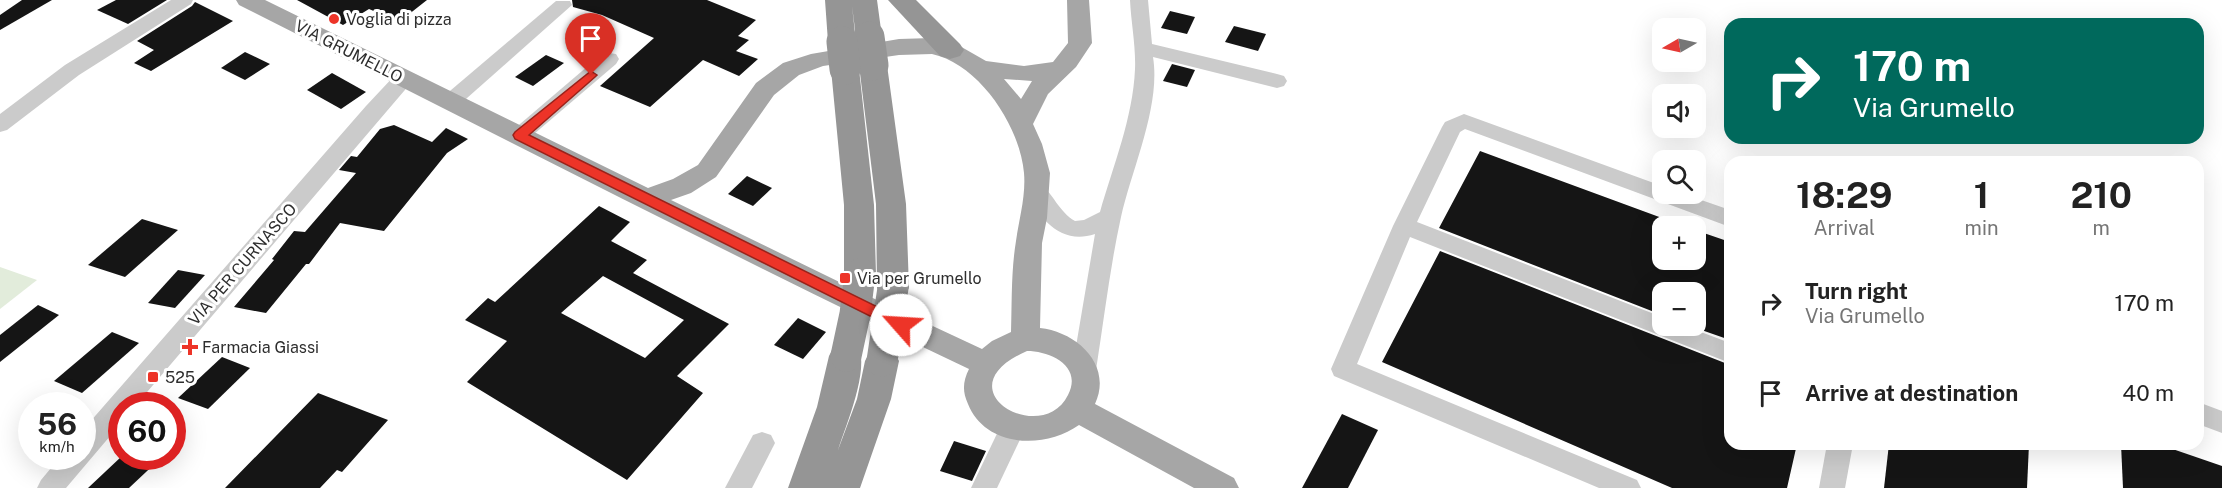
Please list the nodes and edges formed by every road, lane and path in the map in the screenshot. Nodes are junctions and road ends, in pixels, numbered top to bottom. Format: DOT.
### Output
graph roads {
  1 [pos="184,0"];
  2 [pos="247,0"];
  3 [pos="837,0"];
  4 [pos="864,0"];
  5 [pos="901,0"];
  6 [pos="1078,0"];
  7 [pos="1139,0"];
  8 [pos="563,5"];
  9 [pos="950,50"];
  10 [pos="1143,52"];
  11 [pos="858,53"];
  12 [pos="609,59"];
  13 [pos="980,68"];
  14 [pos="1060,69"];
  15 [pos="403,80"];
  16 [pos="1276,81"];
  17 [pos="451,101"];
  18 [pos="1021,123"];
  19 [pos="0,125"];
  20 [pos="520,135"];
  21 [pos="1036,192"];
  22 [pos="645,199"];
  23 [pos="1110,217"];
  24 [pos="1724,217"];
  25 [pos="1404,226"];
  26 [pos="1025,339"];
  27 [pos="1724,351"];
  28 [pos="985,363"];
  29 [pos="1084,370"];
  30 [pos="1076,409"];
  31 [pos="2204,415"];
  32 [pos="2222,422"];
  33 [pos="1012,427"];
  34 [pos="96,434"];
  35 [pos="762,443"];
  36 [pos="1839,450"];
  37 [pos="65,470"];
  38 [pos="1590,480"];
  39 [pos="50,488"];
  40 [pos="738,488"];
  41 [pos="806,488"];
  42 [pos="842,488"];
  43 [pos="984,488"];
  44 [pos="1223,488"];
  45 [pos="1628,488"];
  46 [pos="1832,488"];
  1 -- 19 [label="street"];
  2 -- 15 [label="main road, VIA GRUMELLO"];
  3 -- 11 [label="highway"];
  4 -- 11 [label="highway"];
  5 -- 9 [label="highway"];
  6 -- 14 [label="main road"];
  7 -- 10 [label="street"];
  8 -- 17 [label="street"];
  9 -- 13 [label="main road"];
  9 -- 22 [label="main road"];
  10 -- 16 [label="street"];
  10 -- 23 [label="street"];
  11 -- 41 [label="highway, bridge"];
  11 -- 42 [label="highway, bridge"];
  12 -- 20 [label="street"];
  13 -- 14 [label="main road"];
  13 -- 18 [label="main road"];
  14 -- 18 [label="main road"];
  15 -- 17 [label="main road, VIA GRUMELLO"];
  15 -- 34 [label="street, VIA PER CURNASCO"];
  17 -- 20 [label="main road, VIA GRUMELLO"];
  18 -- 21 [label="main road"];
  20 -- 22 [label="main road, VIA GRUMELLO"];
  21 -- 23 [label="street"];
  21 -- 26 [label="main road"];
  22 -- 28 [label="main road, VIA GRUMELLO"];
  23 -- 29 [label="street"];
  24 -- 25 [label="street"];
  25 -- 27 [label="street"];
  25 -- 38 [label="street"];
  26 -- 28 [label="main road"];
  26 -- 29 [label="main road"];
  28 -- 33 [label="main road"];
  29 -- 30 [label="main road"];
  30 -- 33 [label="main road"];
  30 -- 44 [label="main road"];
  31 -- 32 [label="street"];
  33 -- 43 [label="street"];
  35 -- 40 [label="street"];
  36 -- 46 [label="street"];
  37 -- 39 [label="street"];
  38 -- 45 [label="street"];
}
